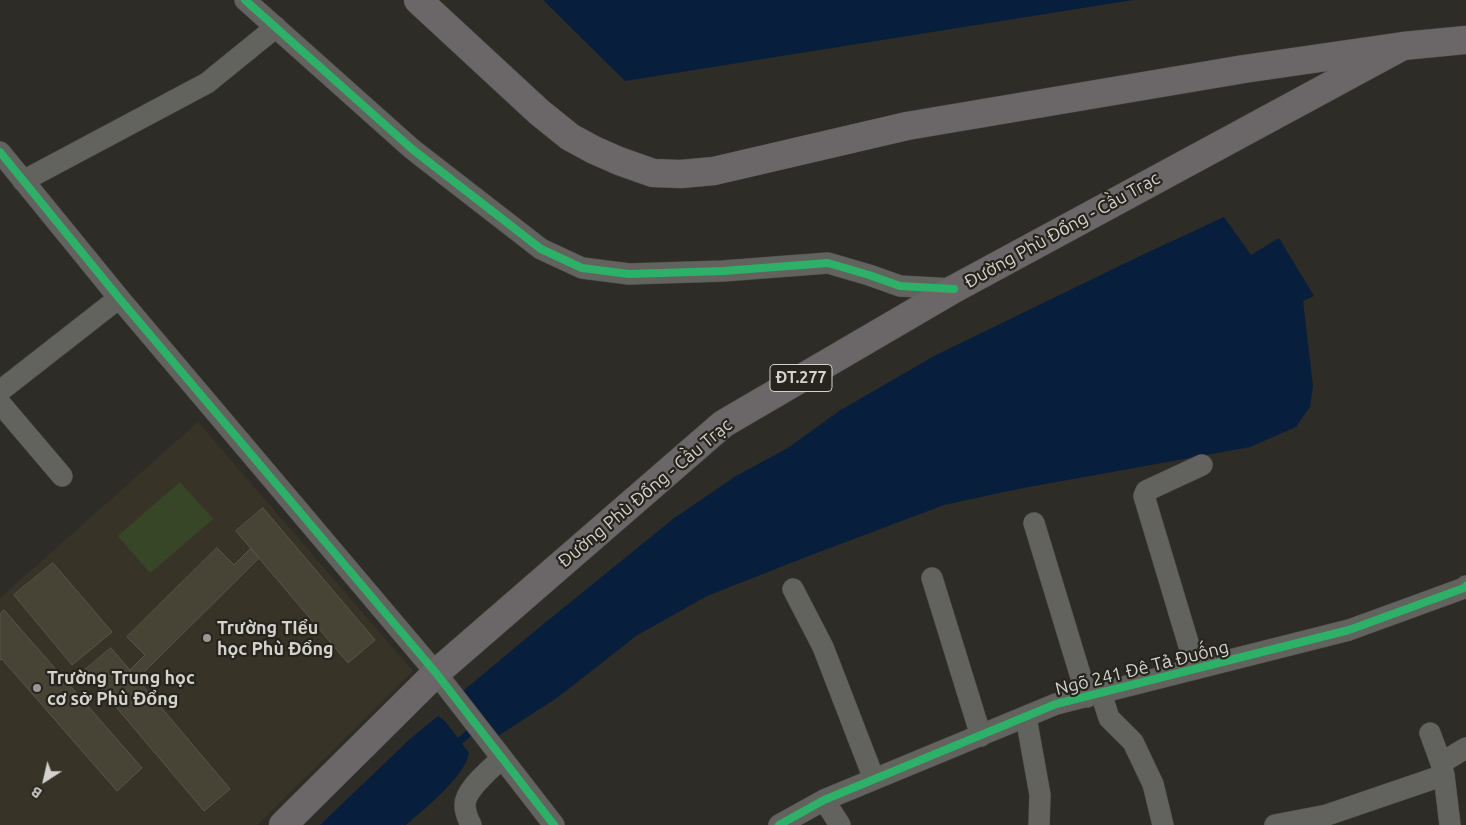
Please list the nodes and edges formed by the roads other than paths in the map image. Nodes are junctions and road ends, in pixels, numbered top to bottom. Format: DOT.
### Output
graph roads {
  1 [pos="245,0"];
  2 [pos="418,0"];
  3 [pos="276,28"];
  4 [pos="1466,40"];
  5 [pos="1403,46"];
  6 [pos="0,152"];
  7 [pos="24,181"];
  8 [pos="954,289"];
  9 [pos="119,298"];
  10 [pos="0,391"];
  11 [pos="0,403"];
  12 [pos="1202,466"];
  13 [pos="62,476"];
  14 [pos="1034,523"];
  15 [pos="932,578"];
  16 [pos="793,589"];
  17 [pos="1465,590"];
  18 [pos="1196,669"];
  19 [pos="436,673"];
  20 [pos="1094,695"];
  21 [pos="1026,717"];
  22 [pos="1430,733"];
  23 [pos="981,736"];
  24 [pos="1466,748"];
  25 [pos="502,758"];
  26 [pos="1442,769"];
  27 [pos="874,779"];
  28 [pos="824,800"];
  29 [pos="283,825"];
  30 [pos="471,825"];
  31 [pos="554,825"];
  32 [pos="779,825"];
  33 [pos="840,825"];
  34 [pos="1039,825"];
  35 [pos="1163,825"];
  36 [pos="1275,825"];
  37 [pos="1450,825"];
  1 -- 3 [label="street"];
  2 -- 5 [label="main road"];
  3 -- 7 [label="street"];
  3 -- 8 [label="street"];
  4 -- 5 [label="main road"];
  5 -- 8 [label="main road, Đường Phù Đổng - Cầu Trạc / ĐT.277"];
  6 -- 7 [label="street"];
  7 -- 9 [label="street"];
  8 -- 19 [label="main road, Đường Phù Đổng - Cầu Trạc / ĐT.277"];
  9 -- 10 [label="street"];
  9 -- 19 [label="street"];
  11 -- 13 [label="street"];
  12 -- 18 [label="street"];
  14 -- 20 [label="street"];
  15 -- 23 [label="street"];
  16 -- 27 [label="street"];
  17 -- 18 [label="street, Ngõ 241 Đê Tả Đuống"];
  18 -- 20 [label="street, Ngõ 241 Đê Tả Đuống"];
  19 -- 25 [label="street"];
  19 -- 29 [label="main road, Đường Phù Đổng - Cầu Trạc / ĐT.277"];
  20 -- 21 [label="street, Ngõ 241 Đê Tả Đuống"];
  20 -- 35 [label="street"];
  21 -- 23 [label="street, Ngõ 241 Đê Tả Đuống"];
  21 -- 34 [label="street"];
  22 -- 26 [label="street"];
  23 -- 27 [label="street, Ngõ 241 Đê Tả Đuống"];
  24 -- 26 [label="street"];
  25 -- 30 [label="street"];
  25 -- 31 [label="street"];
  26 -- 36 [label="street"];
  26 -- 37 [label="street"];
  27 -- 28 [label="street, Ngõ 241 Đê Tả Đuống"];
  28 -- 32 [label="street, Ngõ 241 Đê Tả Đuống"];
  28 -- 33 [label="street"];
}
